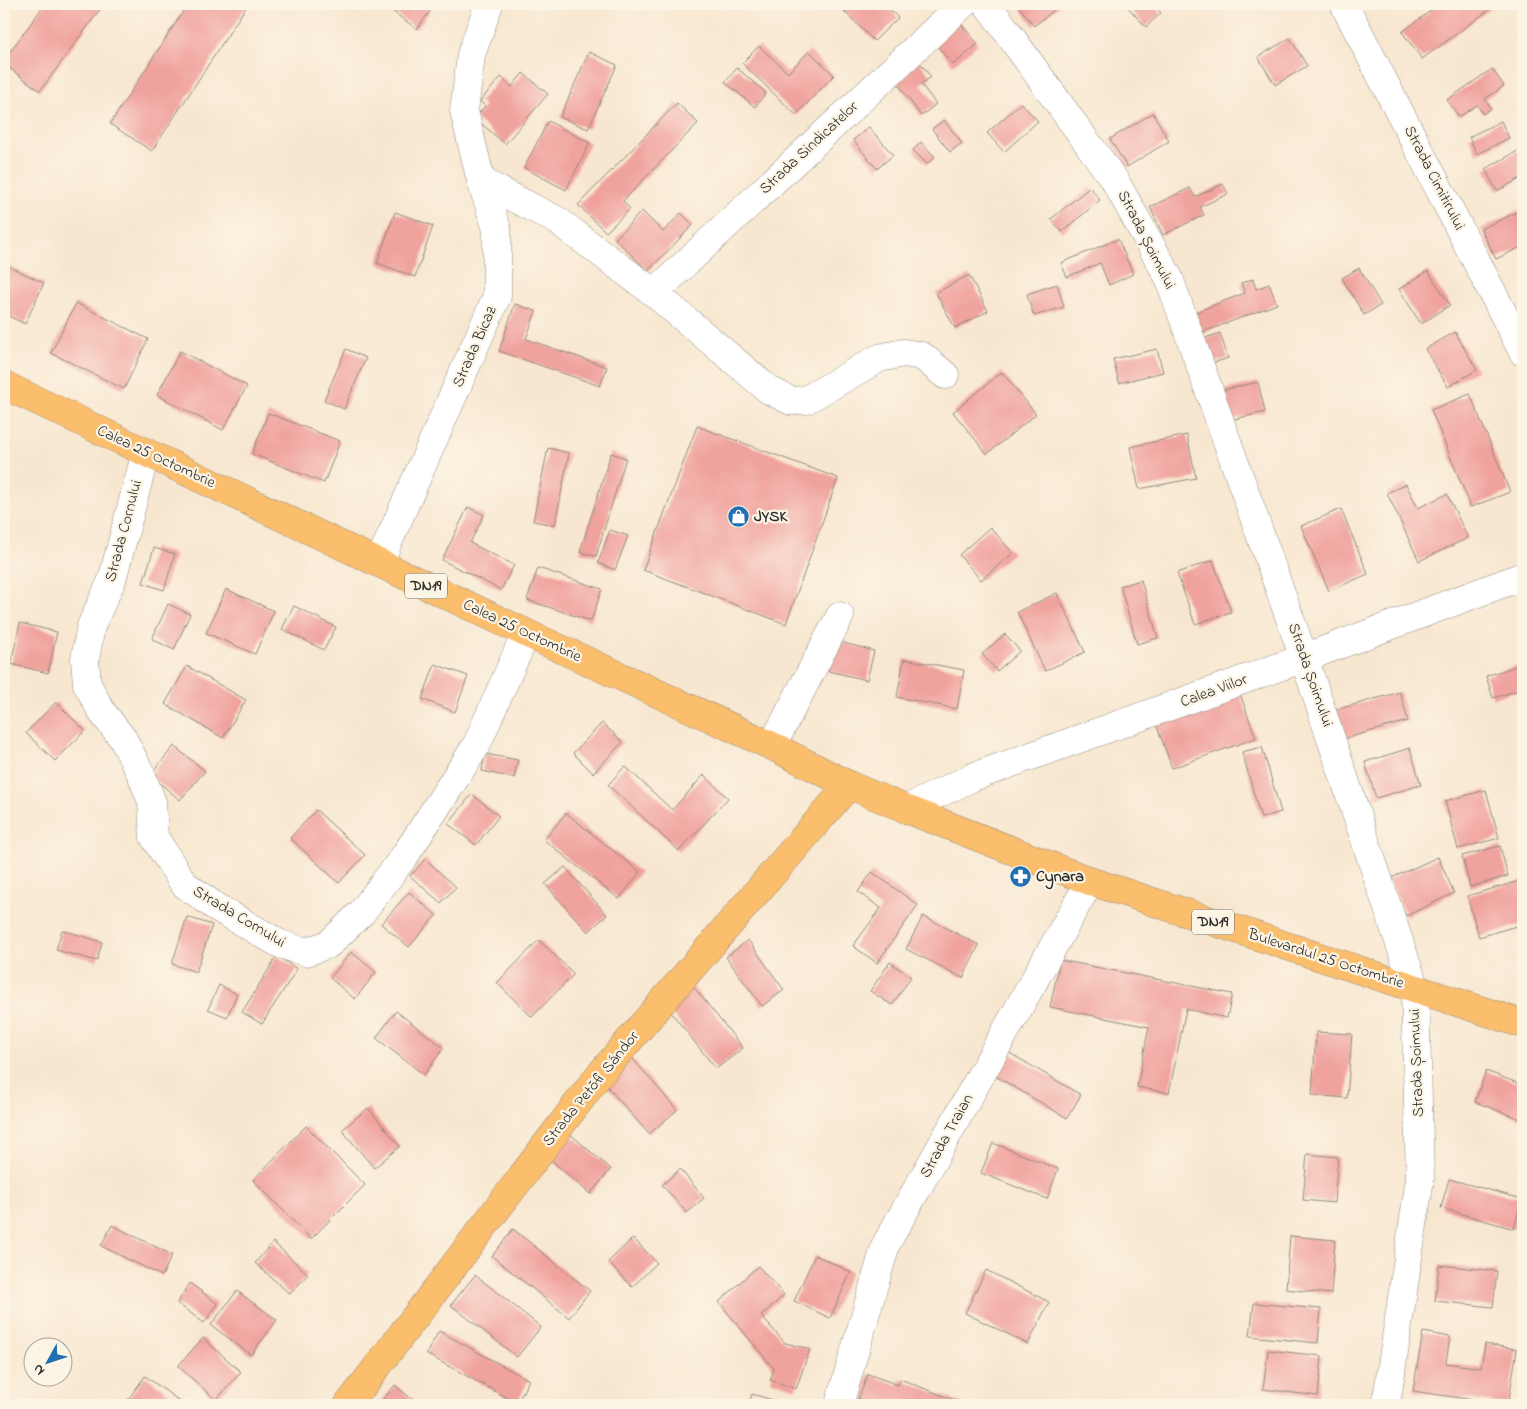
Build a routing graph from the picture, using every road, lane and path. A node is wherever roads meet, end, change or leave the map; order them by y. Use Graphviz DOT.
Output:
graph roads {
  1 [pos="489,4"];
  2 [pos="963,4"];
  3 [pos="987,4"];
  4 [pos="1344,4"];
  5 [pos="482,181"];
  6 [pos="654,293"];
  7 [pos="1523,352"];
  8 [pos="945,374"];
  9 [pos="4,384"];
  10 [pos="146,452"];
  11 [pos="380,563"];
  12 [pos="1523,576"];
  13 [pos="840,616"];
  14 [pos="526,633"];
  15 [pos="1304,658"];
  16 [pos="772,746"];
  17 [pos="849,785"];
  18 [pos="906,809"];
  19 [pos="1090,881"];
  20 [pos="1415,989"];
  21 [pos="1523,1024"];
  22 [pos="348,1405"];
  23 [pos="839,1405"];
  24 [pos="1386,1405"];
  1 -- 5 [label="street, Strada Bicaz"];
  2 -- 6 [label="street, Strada Sindicatelor"];
  3 -- 15 [label="street, Strada Șoimului"];
  4 -- 7 [label="street, Strada Cimitirului"];
  5 -- 6 [label="street"];
  5 -- 11 [label="street, Strada Bicaz"];
  6 -- 8 [label="street"];
  9 -- 10 [label="main road, Calea 25 Octombrie / DN19"];
  10 -- 11 [label="main road, Calea 25 Octombrie / DN19"];
  10 -- 14 [label="street, Strada Cornului"];
  11 -- 14 [label="main road, Calea 25 Octombrie / DN19"];
  12 -- 15 [label="street, Calea Viilor"];
  13 -- 16 [label="street"];
  14 -- 16 [label="main road, Calea 25 Octombrie / DN19"];
  15 -- 18 [label="street, Calea Viilor"];
  15 -- 20 [label="street, Strada Șoimului"];
  16 -- 17 [label="main road, Calea 25 Octombrie / DN19"];
  17 -- 18 [label="main road, Calea 25 Octombrie / DN19"];
  17 -- 22 [label="main road, Strada Petőfi Sándor"];
  18 -- 19 [label="main road, Bulevardul 25 Octombrie / DN19"];
  19 -- 20 [label="main road, Bulevardul 25 Octombrie / DN19"];
  19 -- 23 [label="street, Strada Traian"];
  20 -- 21 [label="main road, Bulevardul 25 Octombrie / DN19"];
  20 -- 24 [label="street, Strada Șoimului"];
}
